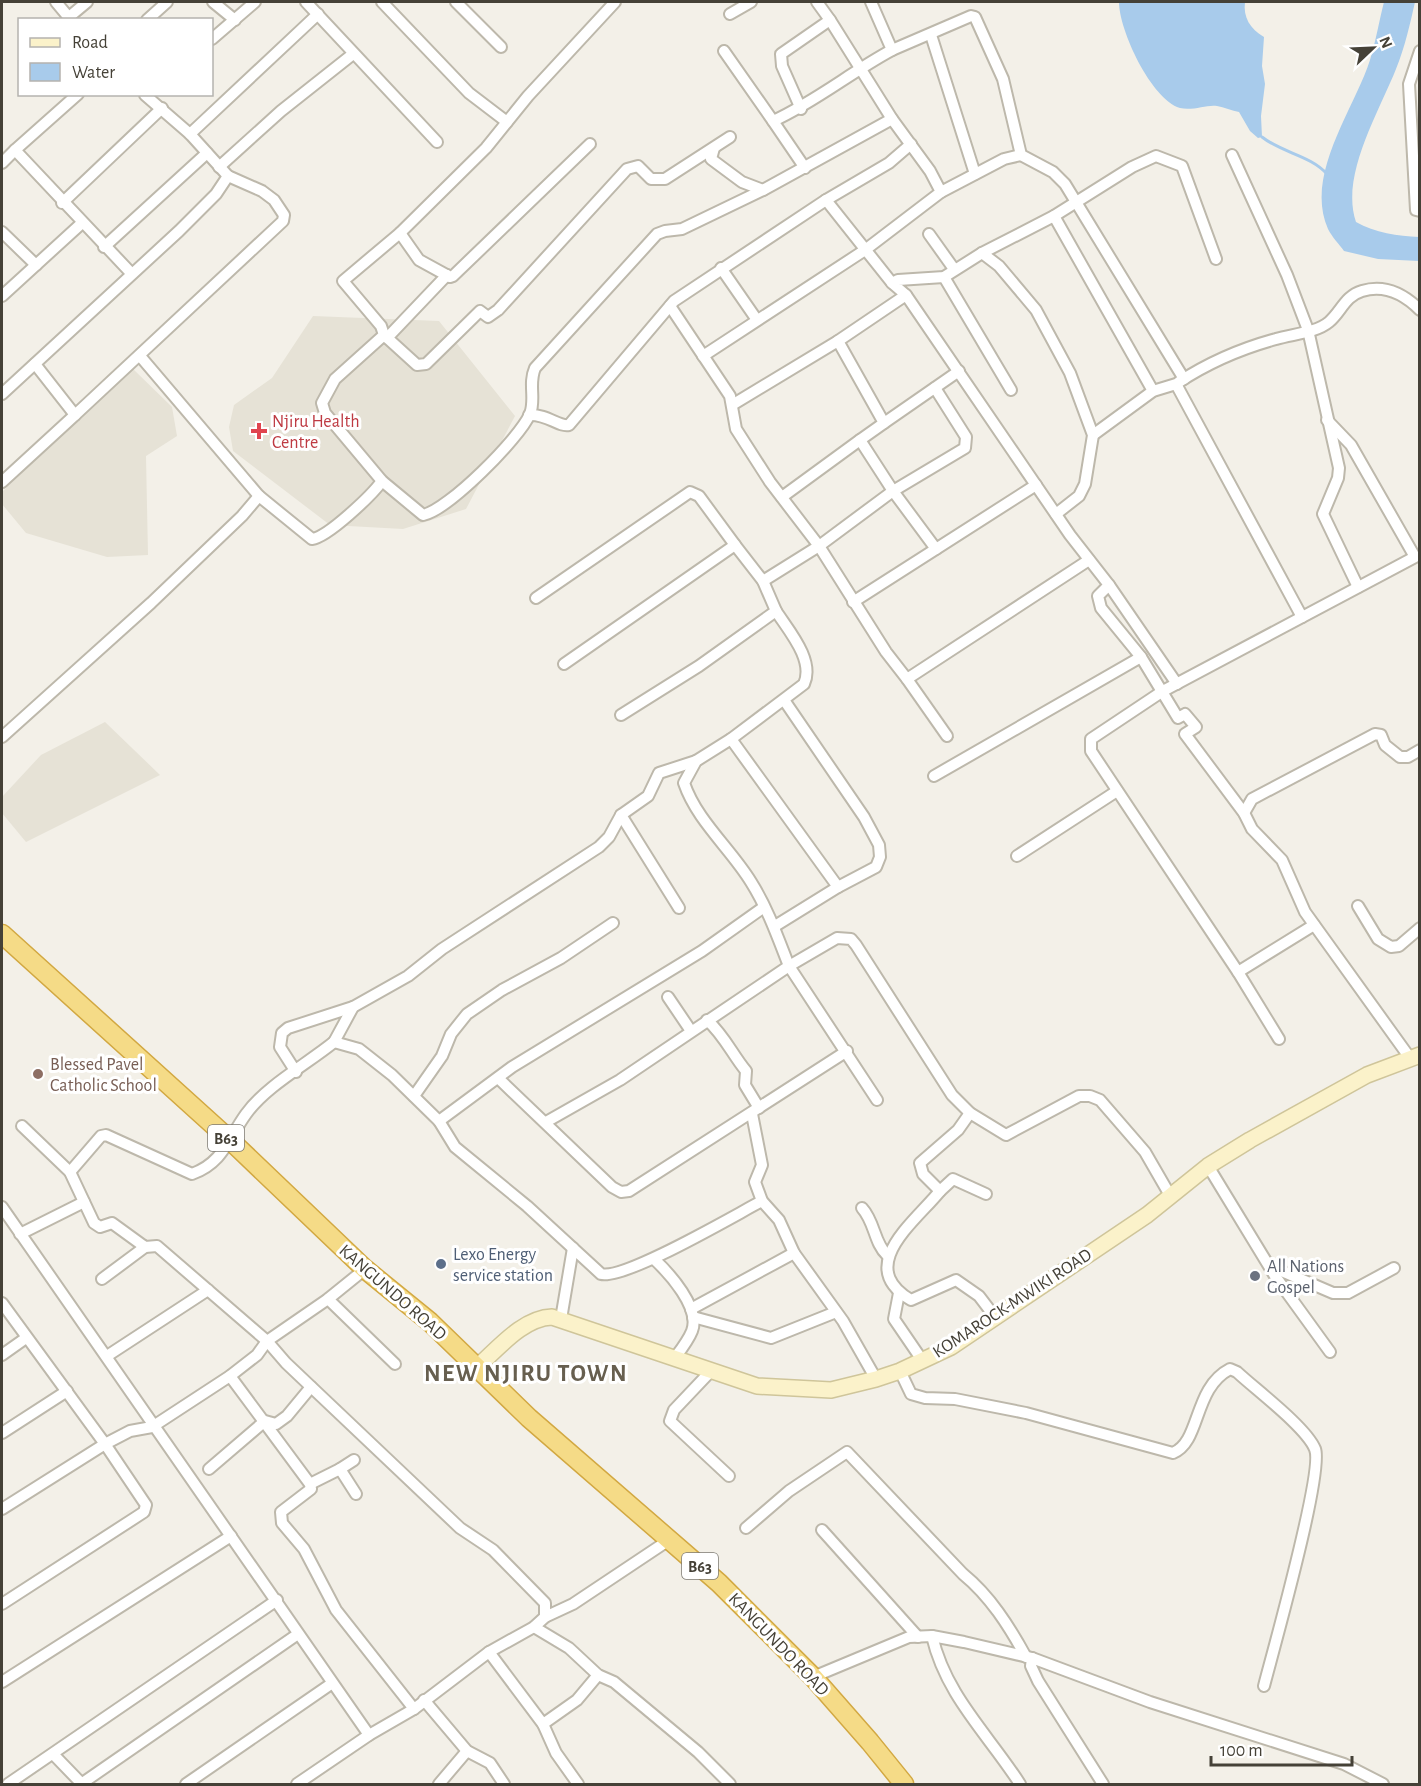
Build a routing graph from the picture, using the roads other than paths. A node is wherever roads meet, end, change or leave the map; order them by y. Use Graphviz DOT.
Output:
graph roads {
  1 [pos="56,2"];
  2 [pos="87,2"];
  3 [pos="167,2"];
  4 [pos="213,2"];
  5 [pos="255,2"];
  6 [pos="306,2"];
  7 [pos="382,2"];
  8 [pos="456,2"];
  9 [pos="615,2"];
  10 [pos="751,2"];
  11 [pos="817,2"];
  12 [pos="871,2"];
  13 [pos="318,14"];
  14 [pos="730,14"];
  15 [pos="70,18"];
  16 [pos="149,18"];
  17 [pos="235,20"];
  18 [pos="830,20"];
  19 [pos="932,35"];
  20 [pos="213,38"];
  21 [pos="501,47"];
  22 [pos="892,50"];
  23 [pos="724,51"];
  24 [pos="1419,51"];
  25 [pos="353,54"];
  26 [pos="860,67"];
  27 [pos="76,96"];
  28 [pos="146,96"];
  29 [pos="162,108"];
  30 [pos="801,109"];
  31 [pos="892,119"];
  32 [pos="507,122"];
  33 [pos="773,122"];
  34 [pos="190,134"];
  35 [pos="730,137"];
  36 [pos="437,142"];
  37 [pos="590,144"];
  38 [pos="910,144"];
  39 [pos="714,148"];
  40 [pos="15,150"];
  41 [pos="207,153"];
  42 [pos="1021,155"];
  43 [pos="1232,155"];
  44 [pos="2,163"];
  45 [pos="219,167"];
  46 [pos="805,168"];
  47 [pos="975,174"];
  48 [pos="228,176"];
  49 [pos="763,190"];
  50 [pos="941,192"];
  51 [pos="826,200"];
  52 [pos="1077,200"];
  53 [pos="62,202"];
  54 [pos="1419,211"];
  55 [pos="1053,216"];
  56 [pos="82,223"];
  57 [pos="2,232"];
  58 [pos="400,233"];
  59 [pos="929,234"];
  60 [pos="104,247"];
  61 [pos="865,250"];
  62 [pos="982,253"];
  63 [pos="1216,259"];
  64 [pos="36,265"];
  65 [pos="722,268"];
  66 [pos="954,269"];
  67 [pos="131,273"];
  68 [pos="447,275"];
  69 [pos="944,277"];
  70 [pos="892,283"];
  71 [pos="906,295"];
  72 [pos="2,296"];
  73 [pos="670,306"];
  74 [pos="1419,310"];
  75 [pos="757,320"];
  76 [pos="1308,330"];
  77 [pos="386,337"];
  78 [pos="838,341"];
  79 [pos="140,356"];
  80 [pos="703,356"];
  81 [pos="35,364"];
  82 [pos="958,371"];
  83 [pos="1180,382"];
  84 [pos="935,388"];
  85 [pos="1011,390"];
  86 [pos="1153,392"];
  87 [pos="2,394"];
  88 [pos="732,405"];
  89 [pos="75,415"];
  90 [pos="529,415"];
  91 [pos="1327,420"];
  92 [pos="884,423"];
  93 [pos="1093,435"];
  94 [pos="860,440"];
  95 [pos="382,481"];
  96 [pos="2,482"];
  97 [pos="1036,485"];
  98 [pos="893,491"];
  99 [pos="259,496"];
  100 [pos="782,497"];
  101 [pos="1056,514"];
  102 [pos="735,545"];
  103 [pos="819,546"];
  104 [pos="936,549"];
  105 [pos="1089,560"];
  106 [pos="763,580"];
  107 [pos="1109,585"];
  108 [pos="1358,587"];
  109 [pos="536,598"];
  110 [pos="853,602"];
  111 [pos="777,610"];
  112 [pos="1302,617"];
  113 [pos="1141,657"];
  114 [pos="564,664"];
  115 [pos="907,679"];
  116 [pos="1177,684"];
  117 [pos="1163,691"];
  118 [pos="784,700"];
  119 [pos="621,715"];
  120 [pos="947,736"];
  121 [pos="2,737"];
  122 [pos="731,738"];
  123 [pos="1419,750"];
  124 [pos="696,761"];
  125 [pos="934,776"];
  126 [pos="1117,791"];
  127 [pos="1244,813"];
  128 [pos="621,815"];
  129 [pos="1017,856"];
  130 [pos="838,887"];
  131 [pos="1358,906"];
  132 [pos="680,908"];
  133 [pos="764,908"];
  134 [pos="613,923"];
  135 [pos="1314,925"];
  136 [pos="775,926"];
  137 [pos="1419,928"];
  138 [pos="2,934"];
  139 [pos="789,966"];
  140 [pos="1238,972"];
  141 [pos="668,997"];
  142 [pos="353,1007"];
  143 [pos="707,1020"];
  144 [pos="691,1031"];
  145 [pos="1279,1040"];
  146 [pos="334,1042"];
  147 [pos="847,1051"];
  148 [pos="1415,1057"];
  149 [pos="296,1072"];
  150 [pos="498,1078"];
  151 [pos="414,1096"];
  152 [pos="877,1100"];
  153 [pos="755,1111"];
  154 [pos="970,1113"];
  155 [pos="439,1121"];
  156 [pos="546,1122"];
  157 [pos="22,1126"];
  158 [pos="231,1141"];
  159 [pos="1208,1166"];
  160 [pos="70,1173"];
  161 [pos="940,1191"];
  162 [pos="986,1194"];
  163 [pos="1171,1197"];
  164 [pos="762,1201"];
  165 [pos="84,1202"];
  166 [pos="2,1207"];
  167 [pos="862,1208"];
  168 [pos="20,1234"];
  169 [pos="145,1247"];
  170 [pos="573,1248"];
  171 [pos="794,1253"];
  172 [pos="887,1255"];
  173 [pos="654,1259"];
  174 [pos="1270,1266"];
  175 [pos="1394,1268"];
  176 [pos="364,1269"];
  177 [pos="102,1279"];
  178 [pos="208,1290"];
  179 [pos="899,1293"];
  180 [pos="328,1299"];
  181 [pos="2,1303"];
  182 [pos="836,1312"];
  183 [pos="692,1313"];
  184 [pos="995,1317"];
  185 [pos="561,1319"];
  186 [pos="26,1338"];
  187 [pos="267,1341"];
  188 [pos="1330,1352"];
  189 [pos="2,1355"];
  190 [pos="107,1356"];
  191 [pos="674,1359"];
  192 [pos="922,1360"];
  193 [pos="395,1364"];
  194 [pos="476,1368"];
  195 [pos="710,1371"];
  196 [pos="900,1371"];
  197 [pos="230,1376"];
  198 [pos="876,1379"];
  199 [pos="311,1387"];
  200 [pos="67,1391"];
  201 [pos="265,1420"];
  202 [pos="152,1427"];
  203 [pos="2,1433"];
  204 [pos="105,1444"];
  205 [pos="354,1460"];
  206 [pos="209,1469"];
  207 [pos="340,1469"];
  208 [pos="729,1476"];
  209 [pos="310,1484"];
  210 [pos="356,1494"];
  211 [pos="2,1509"];
  212 [pos="746,1528"];
  213 [pos="822,1530"];
  214 [pos="231,1536"];
  215 [pos="669,1540"];
  216 [pos="277,1600"];
  217 [pos="2,1604"];
  218 [pos="545,1617"];
  219 [pos="534,1627"];
  220 [pos="298,1634"];
  221 [pos="932,1636"];
  222 [pos="918,1637"];
  223 [pos="489,1652"];
  224 [pos="1029,1658"];
  225 [pos="598,1675"];
  226 [pos="813,1677"];
  227 [pos="2,1682"];
  228 [pos="331,1684"];
  229 [pos="1264,1686"];
  230 [pos="424,1701"];
  231 [pos="414,1709"];
  232 [pos="543,1724"];
  233 [pos="369,1735"];
  234 [pos="467,1750"];
  235 [pos="53,1754"];
  236 [pos="81,1784"];
  237 [pos="8,1785"];
  238 [pos="186,1785"];
  239 [pos="297,1785"];
  240 [pos="439,1785"];
  241 [pos="504,1785"];
  242 [pos="578,1785"];
  243 [pos="730,1785"];
  244 [pos="904,1785"];
  245 [pos="1020,1785"];
  246 [pos="1103,1785"];
  247 [pos="1383,1785"];
  1 -- 15 [label="street"];
  2 -- 15 [label="street"];
  3 -- 16 [label="street"];
  4 -- 17 [label="street"];
  5 -- 17 [label="street"];
  6 -- 13 [label="street"];
  7 -- 32 [label="street"];
  8 -- 21 [label="street"];
  9 -- 32 [label="street"];
  10 -- 14 [label="street"];
  11 -- 18 [label="street"];
  12 -- 22 [label="street"];
  13 -- 25 [label="street"];
  13 -- 34 [label="street"];
  17 -- 20 [label="street"];
  18 -- 26 [label="street"];
  18 -- 30 [label="street"];
  19 -- 22 [label="street"];
  19 -- 42 [label="street"];
  19 -- 47 [label="street"];
  22 -- 26 [label="street"];
  23 -- 33 [label="street"];
  24 -- 54 [label="street"];
  25 -- 36 [label="street"];
  25 -- 45 [label="street"];
  26 -- 30 [label="street"];
  26 -- 31 [label="street"];
  27 -- 40 [label="street"];
  28 -- 29 [label="street"];
  29 -- 34 [label="street"];
  29 -- 53 [label="street"];
  30 -- 33 [label="street"];
  31 -- 38 [label="street"];
  31 -- 46 [label="street"];
  32 -- 58 [label="street"];
  33 -- 46 [label="street"];
  34 -- 41 [label="street"];
  35 -- 39 [label="street"];
  37 -- 68 [label="street"];
  38 -- 50 [label="street"];
  38 -- 51 [label="street"];
  39 -- 49 [label="street"];
  39 -- 77 [label="street"];
  40 -- 44 [label="street"];
  40 -- 53 [label="street"];
  41 -- 45 [label="street"];
  41 -- 60 [label="street"];
  42 -- 47 [label="street"];
  42 -- 52 [label="street"];
  43 -- 76 [label="street"];
  45 -- 48 [label="street"];
  46 -- 49 [label="street"];
  47 -- 50 [label="street"];
  48 -- 67 [label="street"];
  48 -- 79 [label="street"];
  49 -- 90 [label="street"];
  50 -- 61 [label="street"];
  51 -- 61 [label="street"];
  51 -- 65 [label="street"];
  52 -- 55 [label="street"];
  52 -- 63 [label="street"];
  52 -- 83 [label="street"];
  53 -- 56 [label="street"];
  55 -- 62 [label="street"];
  55 -- 86 [label="street"];
  56 -- 60 [label="street"];
  56 -- 64 [label="street"];
  57 -- 64 [label="street"];
  58 -- 68 [label="street"];
  58 -- 77 [label="street"];
  59 -- 66 [label="street"];
  60 -- 67 [label="street"];
  61 -- 70 [label="street"];
  61 -- 75 [label="street"];
  62 -- 66 [label="street"];
  62 -- 93 [label="street"];
  64 -- 72 [label="street"];
  65 -- 73 [label="street"];
  65 -- 75 [label="street"];
  66 -- 69 [label="street"];
  67 -- 81 [label="street"];
  68 -- 77 [label="street"];
  69 -- 70 [label="street"];
  69 -- 85 [label="street"];
  70 -- 71 [label="street"];
  71 -- 78 [label="street"];
  71 -- 82 [label="street"];
  73 -- 80 [label="street"];
  73 -- 90 [label="street"];
  74 -- 76 [label="street"];
  75 -- 80 [label="street"];
  76 -- 83 [label="street"];
  76 -- 91 [label="street"];
  77 -- 95 [label="street"];
  78 -- 88 [label="street"];
  78 -- 92 [label="street"];
  79 -- 89 [label="street"];
  79 -- 99 [label="street"];
  80 -- 88 [label="street"];
  81 -- 87 [label="street"];
  81 -- 89 [label="street"];
  82 -- 84 [label="street"];
  82 -- 97 [label="street"];
  83 -- 86 [label="street"];
  83 -- 112 [label="street"];
  84 -- 92 [label="street"];
  84 -- 98 [label="street"];
  86 -- 93 [label="street"];
  88 -- 100 [label="street"];
  89 -- 96 [label="street"];
  90 -- 95 [label="street"];
  91 -- 108 [label="street"];
  91 -- 108 [label="street"];
  92 -- 94 [label="street"];
  93 -- 101 [label="street"];
  94 -- 98 [label="street"];
  94 -- 100 [label="street"];
  95 -- 99 [label="street"];
  97 -- 101 [label="street"];
  97 -- 104 [label="street"];
  98 -- 103 [label="street"];
  98 -- 104 [label="street"];
  99 -- 121 [label="street"];
  100 -- 103 [label="street"];
  101 -- 105 [label="street"];
  102 -- 106 [label="street"];
  102 -- 109 [label="street"];
  102 -- 114 [label="street"];
  103 -- 106 [label="street"];
  103 -- 110 [label="street"];
  104 -- 110 [label="street"];
  105 -- 107 [label="street"];
  105 -- 115 [label="street"];
  106 -- 111 [label="street"];
  107 -- 113 [label="street"];
  107 -- 116 [label="street"];
  108 -- 112 [label="street"];
  110 -- 115 [label="street"];
  111 -- 118 [label="street"];
  111 -- 119 [label="street"];
  112 -- 116 [label="street"];
  113 -- 117 [label="street"];
  113 -- 125 [label="street"];
  115 -- 120 [label="street"];
  116 -- 117 [label="street"];
  117 -- 126 [label="street"];
  117 -- 127 [label="street"];
  118 -- 122 [label="street"];
  118 -- 130 [label="street"];
  122 -- 124 [label="street"];
  122 -- 130 [label="street"];
  123 -- 127 [label="street"];
  124 -- 128 [label="street"];
  124 -- 133 [label="street"];
  126 -- 129 [label="street"];
  126 -- 140 [label="street"];
  127 -- 135 [label="street"];
  128 -- 132 [label="street"];
  128 -- 142 [label="street"];
  130 -- 136 [label="street"];
  131 -- 137 [label="street"];
  133 -- 136 [label="street"];
  133 -- 150 [label="street"];
  134 -- 151 [label="street"];
  135 -- 140 [label="street"];
  135 -- 148 [label="street"];
  136 -- 139 [label="street"];
  138 -- 158 [label="highway, KANGUNDO ROAD / B63"];
  139 -- 143 [label="street"];
  139 -- 147 [label="street"];
  139 -- 154 [label="street"];
  140 -- 145 [label="street"];
  141 -- 144 [label="street"];
  142 -- 146 [label="street"];
  142 -- 149 [label="street"];
  143 -- 144 [label="street"];
  143 -- 153 [label="street"];
  144 -- 156 [label="street"];
  146 -- 149 [label="street"];
  146 -- 151 [label="street"];
  147 -- 152 [label="street"];
  147 -- 153 [label="street"];
  148 -- 159 [label="main road, KOMAROCK-MWIKI ROAD"];
  149 -- 158 [label="street"];
  150 -- 155 [label="street"];
  150 -- 156 [label="street"];
  151 -- 155 [label="street"];
  153 -- 156 [label="street"];
  153 -- 164 [label="street"];
  154 -- 161 [label="street"];
  154 -- 163 [label="street"];
  155 -- 170 [label="street"];
  157 -- 160 [label="street"];
  158 -- 160 [label="street"];
  158 -- 176 [label="highway, KANGUNDO ROAD / B63"];
  159 -- 163 [label="main road, KOMAROCK-MWIKI ROAD"];
  159 -- 174 [label="street"];
  160 -- 165 [label="street"];
  161 -- 162 [label="street"];
  161 -- 172 [label="street"];
  163 -- 184 [label="main road, KOMAROCK-MWIKI ROAD"];
  164 -- 171 [label="street"];
  164 -- 173 [label="street"];
  165 -- 168 [label="street"];
  165 -- 169 [label="street"];
  166 -- 168 [label="street"];
  167 -- 172 [label="street"];
  168 -- 190 [label="street"];
  169 -- 177 [label="street"];
  169 -- 178 [label="street"];
  170 -- 173 [label="street"];
  170 -- 185 [label="street"];
  171 -- 182 [label="street"];
  171 -- 183 [label="street"];
  172 -- 179 [label="street"];
  173 -- 183 [label="street"];
  174 -- 175 [label="street"];
  174 -- 188 [label="street"];
  176 -- 180 [label="street"];
  176 -- 194 [label="highway, KANGUNDO ROAD / B63"];
  178 -- 187 [label="street"];
  178 -- 190 [label="street"];
  179 -- 184 [label="street"];
  179 -- 192 [label="street"];
  180 -- 187 [label="street"];
  180 -- 193 [label="street"];
  181 -- 186 [label="street"];
  182 -- 183 [label="street"];
  182 -- 198 [label="street"];
  183 -- 191 [label="street"];
  184 -- 192 [label="main road, KOMAROCK-MWIKI ROAD"];
  185 -- 191 [label="main road, KOMAROCK-MWIKI ROAD"];
  185 -- 194 [label="main road, KOMAROCK-MWIKI ROAD"];
  186 -- 189 [label="street"];
  186 -- 200 [label="street"];
  187 -- 197 [label="street"];
  187 -- 199 [label="street"];
  190 -- 202 [label="street"];
  191 -- 195 [label="main road, KOMAROCK-MWIKI ROAD"];
  192 -- 196 [label="main road, KOMAROCK-MWIKI ROAD"];
  194 -- 215 [label="highway, KANGUNDO ROAD / B63"];
  195 -- 198 [label="main road, KOMAROCK-MWIKI ROAD"];
  195 -- 208 [label="street"];
  196 -- 198 [label="main road, KOMAROCK-MWIKI ROAD"];
  196 -- 229 [label="street"];
  197 -- 201 [label="street"];
  197 -- 202 [label="street"];
  199 -- 201 [label="street"];
  199 -- 218 [label="street"];
  200 -- 203 [label="street"];
  200 -- 204 [label="street"];
  201 -- 206 [label="street"];
  201 -- 209 [label="street"];
  202 -- 204 [label="street"];
  202 -- 214 [label="street"];
  204 -- 211 [label="street"];
  204 -- 217 [label="street"];
  205 -- 207 [label="street"];
  207 -- 209 [label="street"];
  207 -- 210 [label="street"];
  209 -- 231 [label="street"];
  212 -- 224 [label="street"];
  213 -- 222 [label="street"];
  214 -- 216 [label="street"];
  214 -- 227 [label="street"];
  215 -- 218 [label="street"];
  215 -- 226 [label="highway, KANGUNDO ROAD / B63"];
  216 -- 220 [label="street"];
  216 -- 235 [label="street"];
  218 -- 219 [label="street"];
  219 -- 223 [label="street"];
  219 -- 225 [label="street"];
  220 -- 228 [label="street"];
  220 -- 236 [label="street"];
  221 -- 222 [label="street"];
  221 -- 224 [label="street"];
  221 -- 245 [label="street"];
  222 -- 226 [label="street"];
  223 -- 230 [label="street"];
  223 -- 232 [label="street"];
  224 -- 246 [label="street"];
  224 -- 247 [label="street"];
  225 -- 232 [label="street"];
  225 -- 243 [label="street"];
  226 -- 244 [label="highway, KANGUNDO ROAD / B63"];
  228 -- 233 [label="street"];
  228 -- 238 [label="street"];
  230 -- 231 [label="street"];
  230 -- 234 [label="street"];
  231 -- 233 [label="street"];
  232 -- 242 [label="street"];
  233 -- 239 [label="street"];
  234 -- 240 [label="street"];
  234 -- 241 [label="street"];
  235 -- 236 [label="street"];
  235 -- 237 [label="street"];
}
